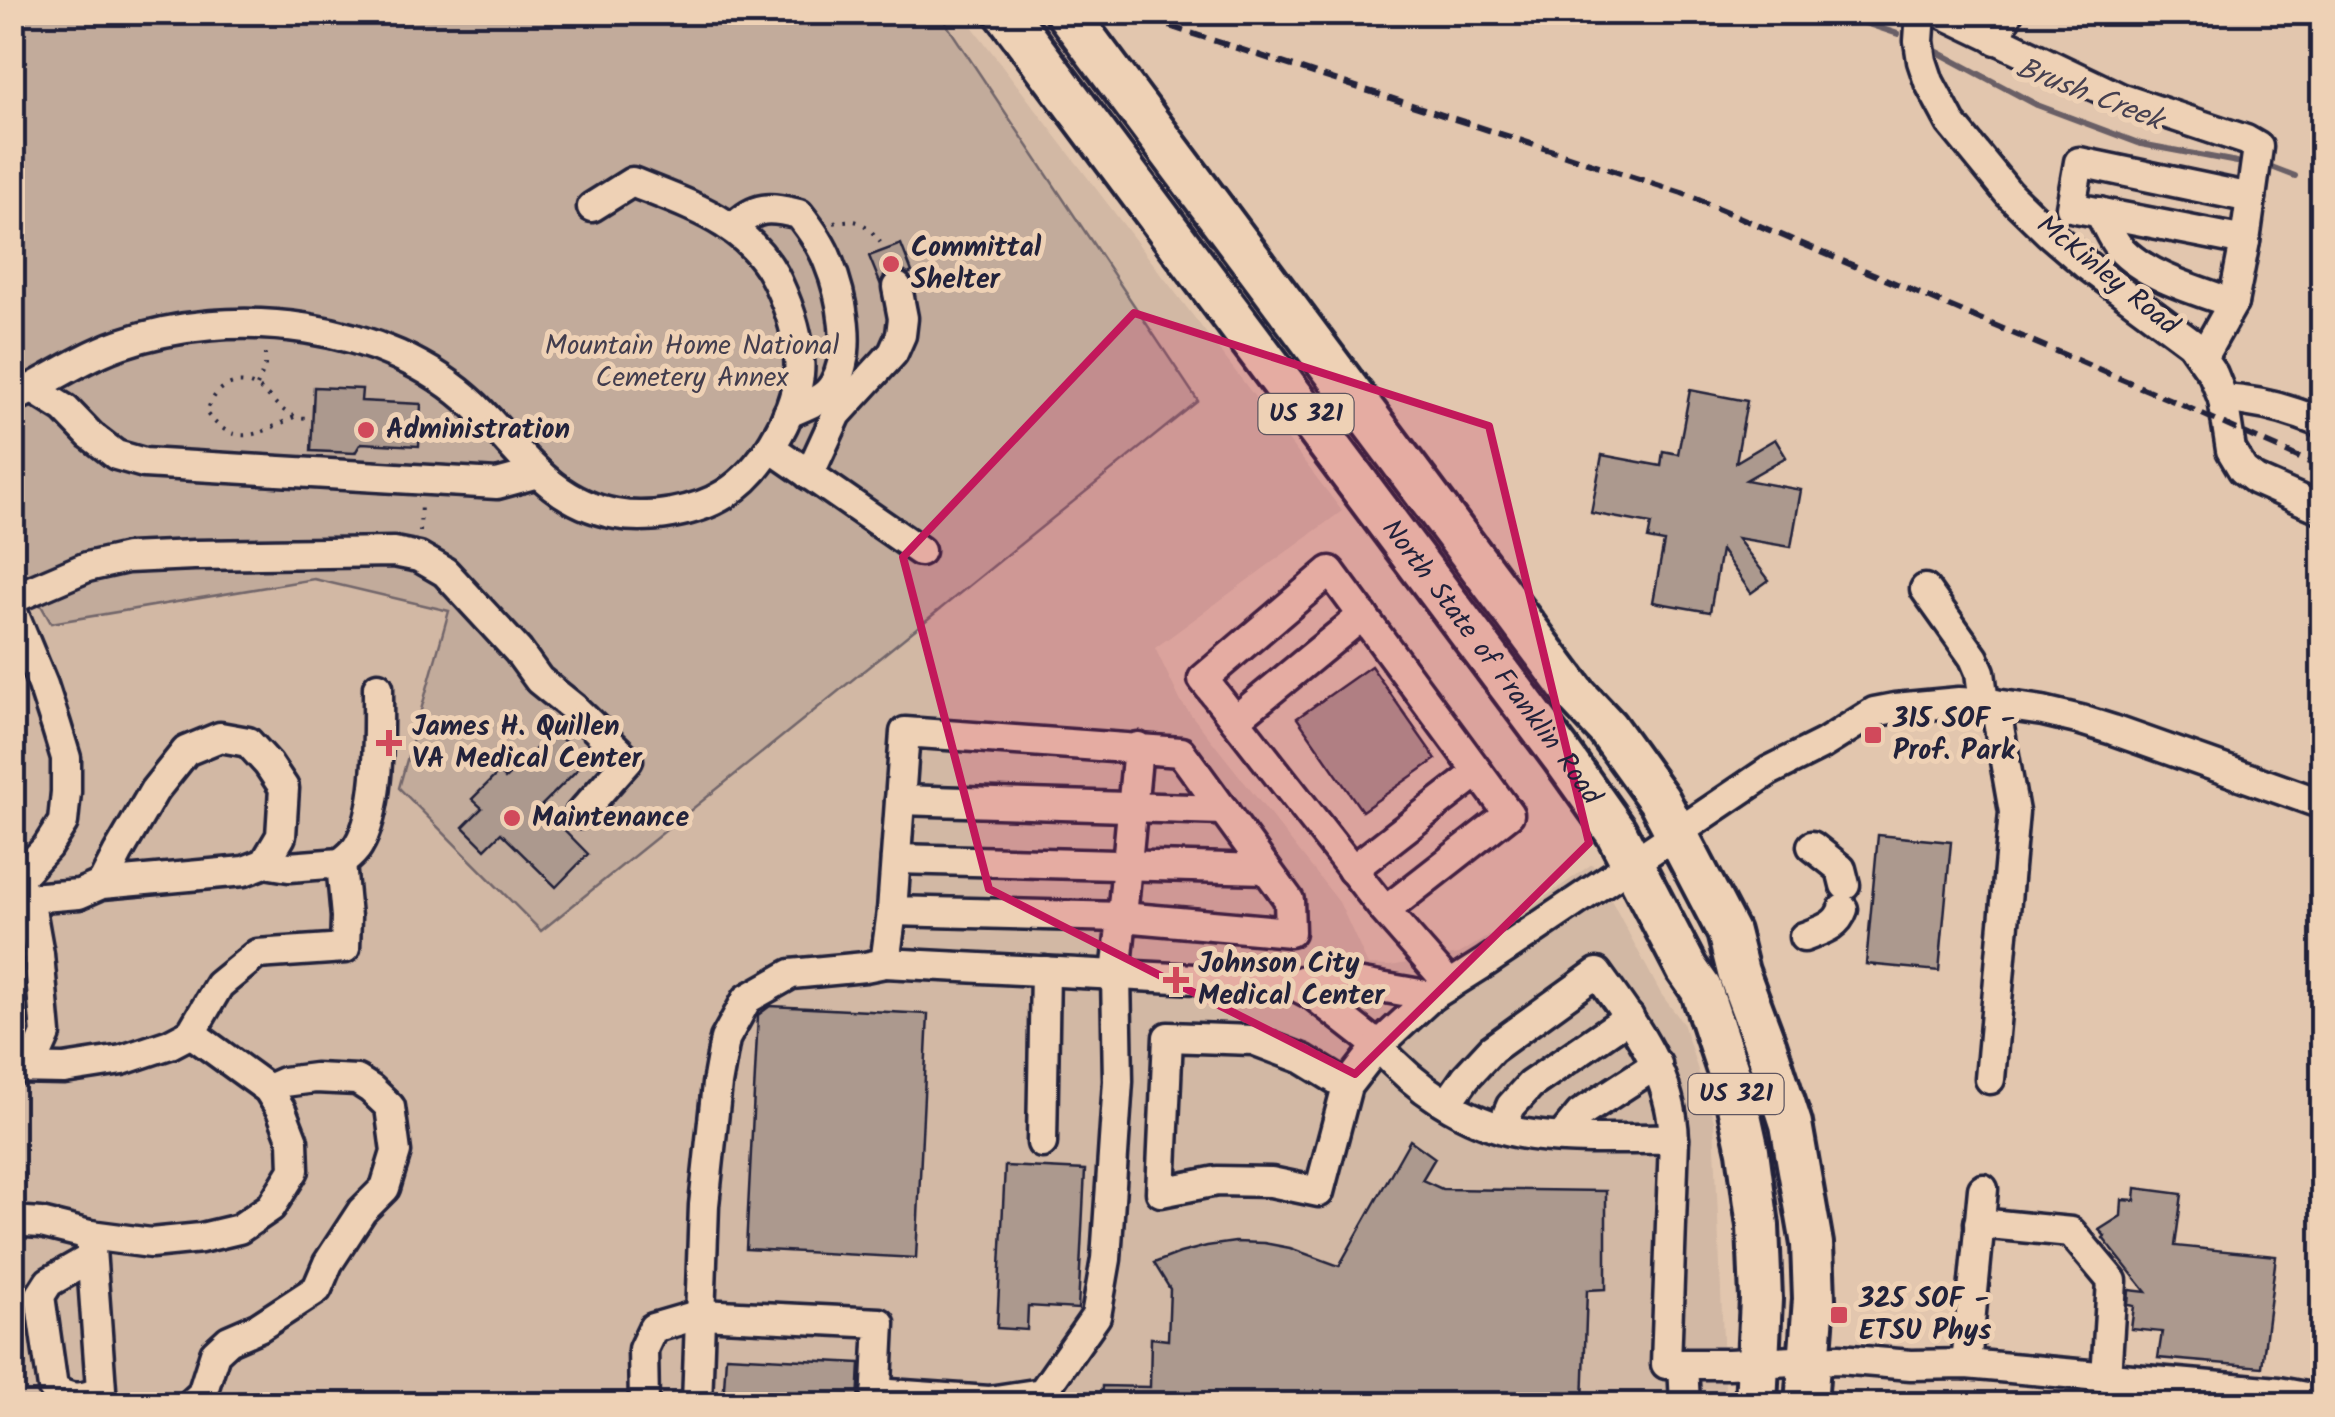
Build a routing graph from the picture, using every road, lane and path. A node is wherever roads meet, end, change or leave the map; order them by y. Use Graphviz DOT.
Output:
graph roads {
  1 [pos="1004,12"];
  2 [pos="1066,12"];
  3 [pos="1921,12"];
  4 [pos="2008,12"];
  5 [pos="1953,15"];
  6 [pos="1996,40"];
  7 [pos="2251,198"];
  8 [pos="592,207"];
  9 [pos="2100,212"];
  10 [pos="734,228"];
  11 [pos="813,233"];
  12 [pos="2245,242"];
  13 [pos="882,246"];
  14 [pos="898,288"];
  15 [pos="2233,303"];
  16 [pos="266,324"];
  17 [pos="2202,358"];
  18 [pos="256,386"];
  19 [pos="22,394"];
  20 [pos="2223,399"];
  21 [pos="788,413"];
  22 [pos="294,416"];
  23 [pos="313,418"];
  24 [pos="2322,423"];
  25 [pos="1376,426"];
  26 [pos="770,448"];
  27 [pos="1336,454"];
  28 [pos="538,472"];
  29 [pos="809,474"];
  30 [pos="422,480"];
  31 [pos="2322,510"];
  32 [pos="920,552"];
  33 [pos="419,557"];
  34 [pos="1925,589"];
  35 [pos="12,599"];
  36 [pos="12,610"];
  37 [pos="1363,615"];
  38 [pos="378,687"];
  39 [pos="1989,704"];
  40 [pos="1235,720"];
  41 [pos="1138,747"];
  42 [pos="1478,772"];
  43 [pos="900,800"];
  44 [pos="2322,804"];
  45 [pos="1132,806"];
  46 [pos="1224,810"];
  47 [pos="580,814"];
  48 [pos="1677,833"];
  49 [pos="1812,846"];
  50 [pos="896,859"];
  51 [pos="1633,862"];
  52 [pos="265,863"];
  53 [pos="332,864"];
  54 [pos="1127,864"];
  55 [pos="1266,869"];
  56 [pos="1352,870"];
  57 [pos="102,884"];
  58 [pos="19,888"];
  59 [pos="892,911"];
  60 [pos="1385,912"];
  61 [pos="1122,917"];
  62 [pos="1804,937"];
  63 [pos="885,963"];
  64 [pos="1045,972"];
  65 [pos="1116,976"];
  66 [pos="1292,984"];
  67 [pos="1441,991"];
  68 [pos="1629,1017"];
  69 [pos="192,1032"];
  70 [pos="1378,1046"];
  71 [pos="1657,1064"];
  72 [pos="17,1068"];
  73 [pos="1990,1080"];
  74 [pos="1347,1086"];
  75 [pos="268,1089"];
  76 [pos="1447,1104"];
  77 [pos="1502,1128"];
  78 [pos="1562,1136"];
  79 [pos="1674,1139"];
  80 [pos="1042,1144"];
  81 [pos="1983,1189"];
  82 [pos="12,1221"];
  83 [pos="1980,1223"];
  84 [pos="701,1314"];
  85 [pos="1809,1360"];
  86 [pos="1759,1363"];
  87 [pos="1675,1364"];
  88 [pos="1966,1364"];
  89 [pos="2106,1377"];
  90 [pos="876,1399"];
  91 [pos="2322,1400"];
  92 [pos="192,1404"];
  93 [pos="644,1404"];
  94 [pos="697,1404"];
  95 [pos="1686,1404"];
  96 [pos="1756,1404"];
  97 [pos="1806,1404"];
  1 -- 27 [label="highway, North State of Franklin Road / US 321"];
  2 -- 25 [label="highway, North State of Franklin Road / US 321"];
  3 -- 17 [label="street, McKinley Road"];
  4 -- 6 [label="street"];
  5 -- 6 [label="street"];
  6 -- 7 [label="street"];
  7 -- 9 [label="street"];
  7 -- 12 [label="street"];
  8 -- 10 [label="street"];
  9 -- 12 [label="street"];
  9 -- 15 [label="street"];
  10 -- 11 [label="street"];
  10 -- 21 [label="street"];
  11 -- 13 [label="path"];
  11 -- 21 [label="street"];
  12 -- 15 [label="street"];
  14 -- 29 [label="street"];
  15 -- 17 [label="street"];
  16 -- 18 [label="path"];
  16 -- 19 [label="street"];
  16 -- 28 [label="street"];
  17 -- 20 [label="street, McKinley Road"];
  18 -- 22 [label="path"];
  18 -- 22 [label="path"];
  19 -- 30 [label="street"];
  20 -- 24 [label="street"];
  20 -- 31 [label="street, McKinley Road"];
  21 -- 26 [label="street"];
  22 -- 23 [label="path"];
  25 -- 27 [label="street"];
  25 -- 48 [label="highway, North State of Franklin Road / US 321"];
  26 -- 28 [label="street"];
  26 -- 29 [label="street"];
  27 -- 51 [label="highway, North State of Franklin Road / US 321"];
  28 -- 30 [label="street"];
  29 -- 32 [label="street"];
  30 -- 33 [label="path"];
  33 -- 35 [label="street"];
  33 -- 47 [label="street"];
  34 -- 39 [label="street"];
  36 -- 58 [label="street"];
  37 -- 40 [label="street"];
  37 -- 40 [label="street"];
  37 -- 42 [label="street"];
  38 -- 53 [label="street"];
  39 -- 44 [label="street"];
  39 -- 48 [label="street"];
  39 -- 73 [label="street"];
  40 -- 56 [label="street"];
  41 -- 43 [label="street"];
  41 -- 45 [label="street"];
  41 -- 46 [label="street"];
  42 -- 56 [label="street"];
  42 -- 60 [label="street"];
  43 -- 45 [label="street"];
  43 -- 50 [label="street"];
  45 -- 46 [label="street"];
  45 -- 54 [label="street"];
  46 -- 55 [label="street"];
  48 -- 51 [label="street"];
  48 -- 85 [label="highway, North State of Franklin Road / US 321"];
  49 -- 62 [label="street"];
  50 -- 54 [label="street"];
  50 -- 59 [label="street"];
  51 -- 67 [label="street"];
  51 -- 86 [label="highway, North State of Franklin Road / US 321"];
  52 -- 53 [label="street"];
  52 -- 57 [label="street"];
  52 -- 57 [label="street"];
  53 -- 69 [label="street"];
  54 -- 55 [label="street"];
  54 -- 61 [label="street"];
  55 -- 61 [label="street"];
  56 -- 60 [label="street"];
  57 -- 58 [label="street"];
  58 -- 72 [label="street"];
  59 -- 61 [label="street"];
  59 -- 63 [label="street"];
  60 -- 67 [label="street"];
  61 -- 65 [label="street"];
  63 -- 64 [label="street"];
  63 -- 84 [label="street"];
  64 -- 65 [label="street"];
  64 -- 80 [label="street"];
  65 -- 66 [label="street"];
  65 -- 90 [label="street"];
  66 -- 67 [label="street"];
  66 -- 70 [label="street"];
  67 -- 70 [label="street"];
  68 -- 71 [label="street"];
  68 -- 76 [label="street"];
  68 -- 77 [label="street"];
  69 -- 72 [label="street"];
  69 -- 75 [label="street"];
  70 -- 74 [label="street"];
  70 -- 76 [label="street"];
  71 -- 78 [label="street"];
  71 -- 79 [label="street"];
  74 -- 74 [label="street"];
  75 -- 82 [label="street"];
  75 -- 92 [label="street"];
  76 -- 77 [label="street"];
  77 -- 78 [label="street"];
  78 -- 79 [label="street"];
  79 -- 87 [label="street"];
  81 -- 83 [label="street"];
  83 -- 88 [label="street"];
  83 -- 89 [label="street"];
  84 -- 90 [label="street"];
  84 -- 93 [label="street"];
  84 -- 94 [label="street"];
  85 -- 86 [label="street"];
  85 -- 88 [label="street"];
  85 -- 97 [label="highway, North State of Franklin Road / US 321"];
  86 -- 87 [label="street"];
  86 -- 96 [label="highway, North State of Franklin Road / US 321"];
  87 -- 95 [label="street"];
  88 -- 89 [label="street"];
  89 -- 91 [label="street"];
}
